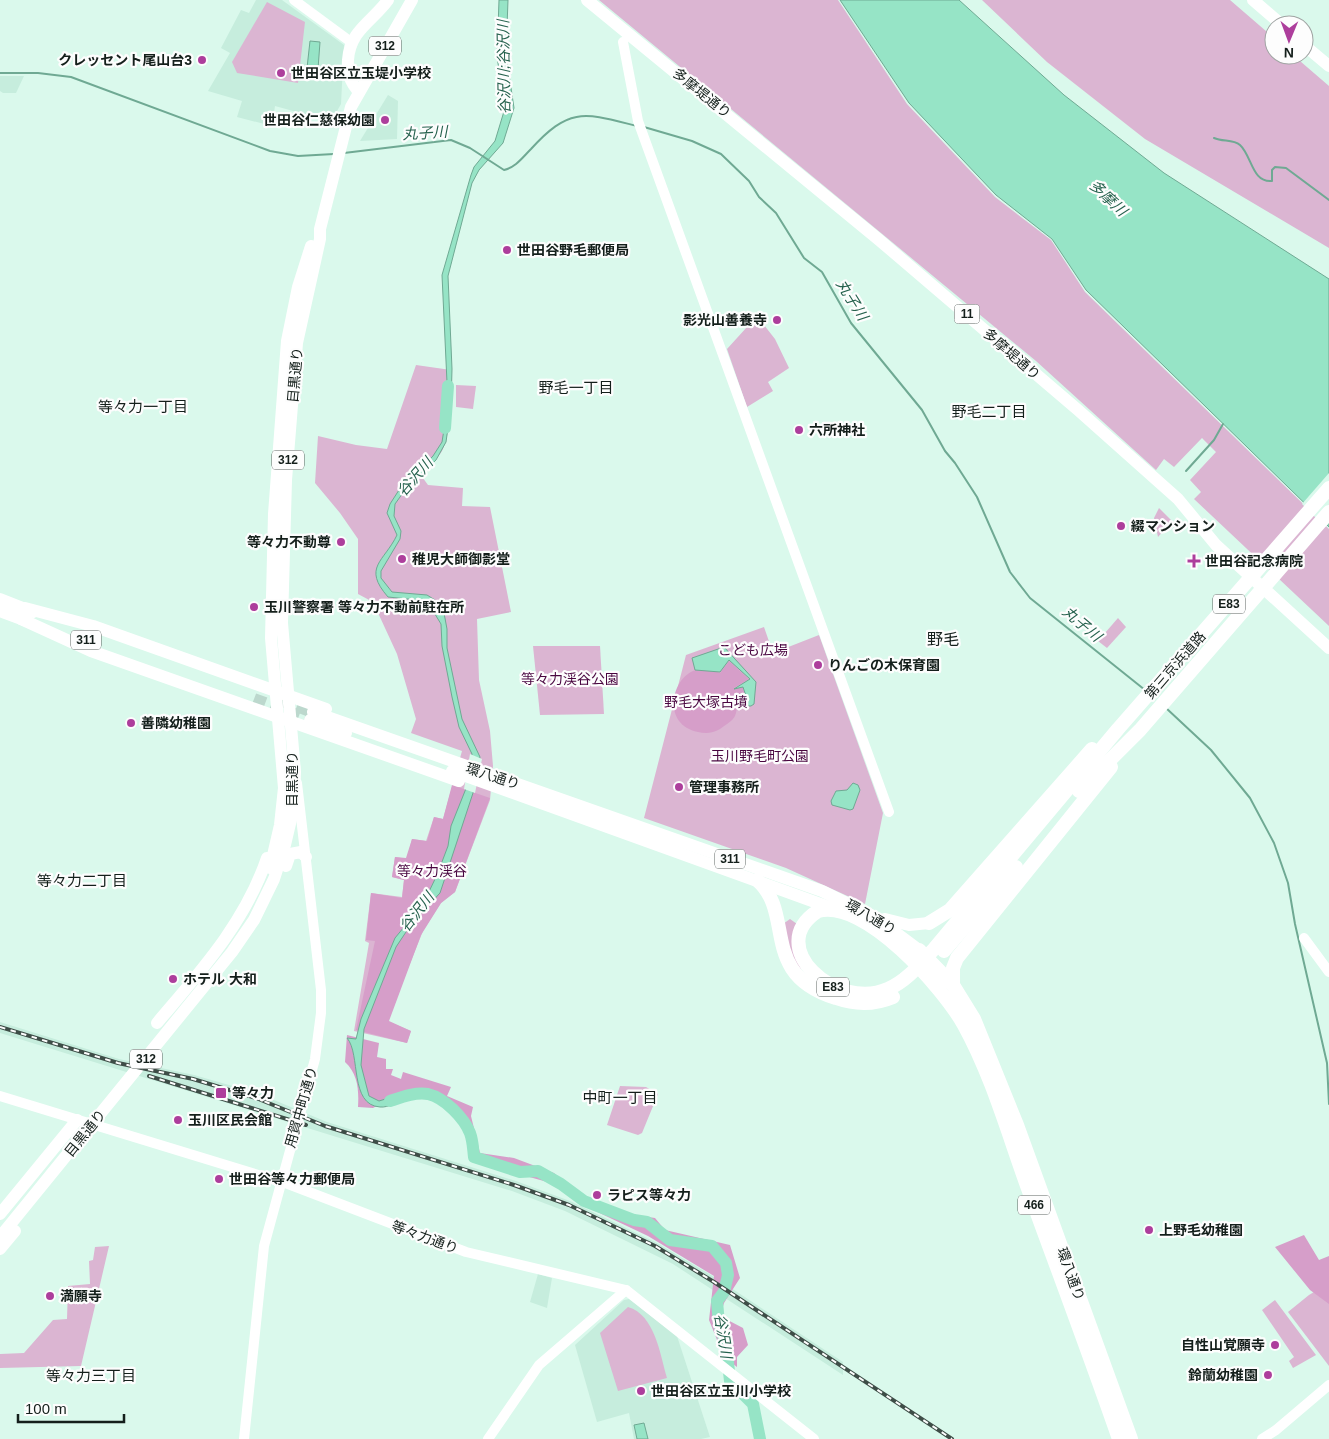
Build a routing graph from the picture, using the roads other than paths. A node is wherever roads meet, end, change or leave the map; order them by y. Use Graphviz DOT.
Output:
graph roads {
  1 [pos="294,0"];
  2 [pos="388,0"];
  3 [pos="412,0"];
  4 [pos="587,0"];
  5 [pos="1253,0"];
  6 [pos="1270,15"];
  7 [pos="351,42"];
  8 [pos="624,42"];
  9 [pos="1314,53"];
  10 [pos="1329,66"];
  11 [pos="359,92"];
  12 [pos="1329,488"];
  13 [pos="1329,512"];
  14 [pos="0,600"];
  15 [pos="0,612"];
  16 [pos="23,614"];
  17 [pos="1329,648"];
  18 [pos="281,693"];
  19 [pos="255,696"];
  20 [pos="284,718"];
  21 [pos="314,721"];
  22 [pos="1123,724"];
  23 [pos="1127,744"];
  24 [pos="292,748"];
  25 [pos="425,757"];
  26 [pos="295,772"];
  27 [pos="496,782"];
  28 [pos="889,812"];
  29 [pos="283,857"];
  30 [pos="306,857"];
  31 [pos="757,880"];
  32 [pos="261,901"];
  33 [pos="840,911"];
  34 [pos="875,917"];
  35 [pos="929,923"];
  36 [pos="1304,938"];
  37 [pos="915,954"];
  38 [pos="1329,972"];
  39 [pos="935,974"];
  40 [pos="953,985"];
  41 [pos="157,1022"];
  42 [pos="180,1026"];
  43 [pos="0,1096"];
  44 [pos="77,1120"];
  45 [pos="101,1127"];
  46 [pos="280,1182"];
  47 [pos="19,1209"];
  48 [pos="0,1214"];
  49 [pos="0,1226"];
  50 [pos="0,1237"];
  51 [pos="0,1249"];
  52 [pos="626,1290"];
  53 [pos="1329,1385"];
  54 [pos="244,1439"];
  55 [pos="488,1439"];
  56 [pos="814,1439"];
  57 [pos="1118,1439"];
  58 [pos="1131,1439"];
  59 [pos="1262,1439"];
  1 -- 7 [label="street"];
  2 -- 7 [label="main road, 312"];
  3 -- 11 [label="main road, 目黒通り / 312"];
  4 -- 17 [label="main road, 多摩堤通り / 11"];
  5 -- 6 [label="main road"];
  7 -- 11 [label="main road, 312"];
  8 -- 28 [label="street"];
  9 -- 10 [label="main road"];
  11 -- 18 [label="main road, 目黒通り / 312"];
  12 -- 22 [label="highway, 第三京浜道路 / E83"];
  13 -- 23 [label="highway, 第三京浜道路 / E83"];
  14 -- 16 [label="main road, 311"];
  15 -- 16 [label="main road, 311"];
  16 -- 18 [label="main road"];
  16 -- 19 [label="main road, 311"];
  16 -- 20 [label="main road"];
  18 -- 20 [label="main road, 目黒通り / 312"];
  18 -- 25 [label="main road"];
  20 -- 21 [label="main road"];
  20 -- 24 [label="main road, 目黒通り / 312"];
  20 -- 29 [label="main road, 目黒通り / 312"];
  21 -- 24 [label="main road"];
  21 -- 25 [label="main road"];
  22 -- 33 [label="highway, E83"];
  22 -- 35 [label="highway, E83"];
  23 -- 31 [label="highway, E83"];
  23 -- 40 [label="highway, E83"];
  24 -- 26 [label="main road, 目黒通り / 312"];
  25 -- 27 [label="main road"];
  25 -- 27 [label="main road"];
  26 -- 29 [label="main road, 目黒通り / 312"];
  26 -- 30 [label="street, 用賀中町通り"];
  27 -- 31 [label="main road, 環八通り / 311"];
  27 -- 34 [label="main road, 環八通り / 311"];
  29 -- 30 [label="main road"];
  29 -- 32 [label="main road, 目黒通り / 312"];
  29 -- 32 [label="main road, 目黒通り / 312"];
  29 -- 41 [label="main road"];
  29 -- 42 [label="main road"];
  30 -- 46 [label="street, 用賀中町通り"];
  31 -- 33 [label="main road, 環八通り / 311"];
  32 -- 47 [label="main road, 目黒通り / 312"];
  33 -- 37 [label="highway, 環八通り / 466"];
  34 -- 35 [label="main road"];
  34 -- 37 [label="main road, 環八通り / 311"];
  36 -- 38 [label="street"];
  37 -- 39 [label="highway, 環八通り / 466"];
  39 -- 40 [label="highway, 環八通り / 466"];
  39 -- 57 [label="highway, 環八通り / 466"];
  40 -- 58 [label="highway, 環八通り / 466"];
  43 -- 44 [label="street, 等々力通り"];
  44 -- 45 [label="street, 等々力通り"];
  44 -- 48 [label="main road"];
  45 -- 46 [label="street, 等々力通り"];
  45 -- 51 [label="main road"];
  46 -- 52 [label="street, 等々力通り"];
  46 -- 54 [label="street, 用賀中町通り"];
  47 -- 49 [label="main road, 目黒通り / 312"];
  47 -- 50 [label="main road, 目黒通り / 312"];
  52 -- 55 [label="street"];
  52 -- 56 [label="street, 等々力通り"];
  53 -- 59 [label="street"];
}
